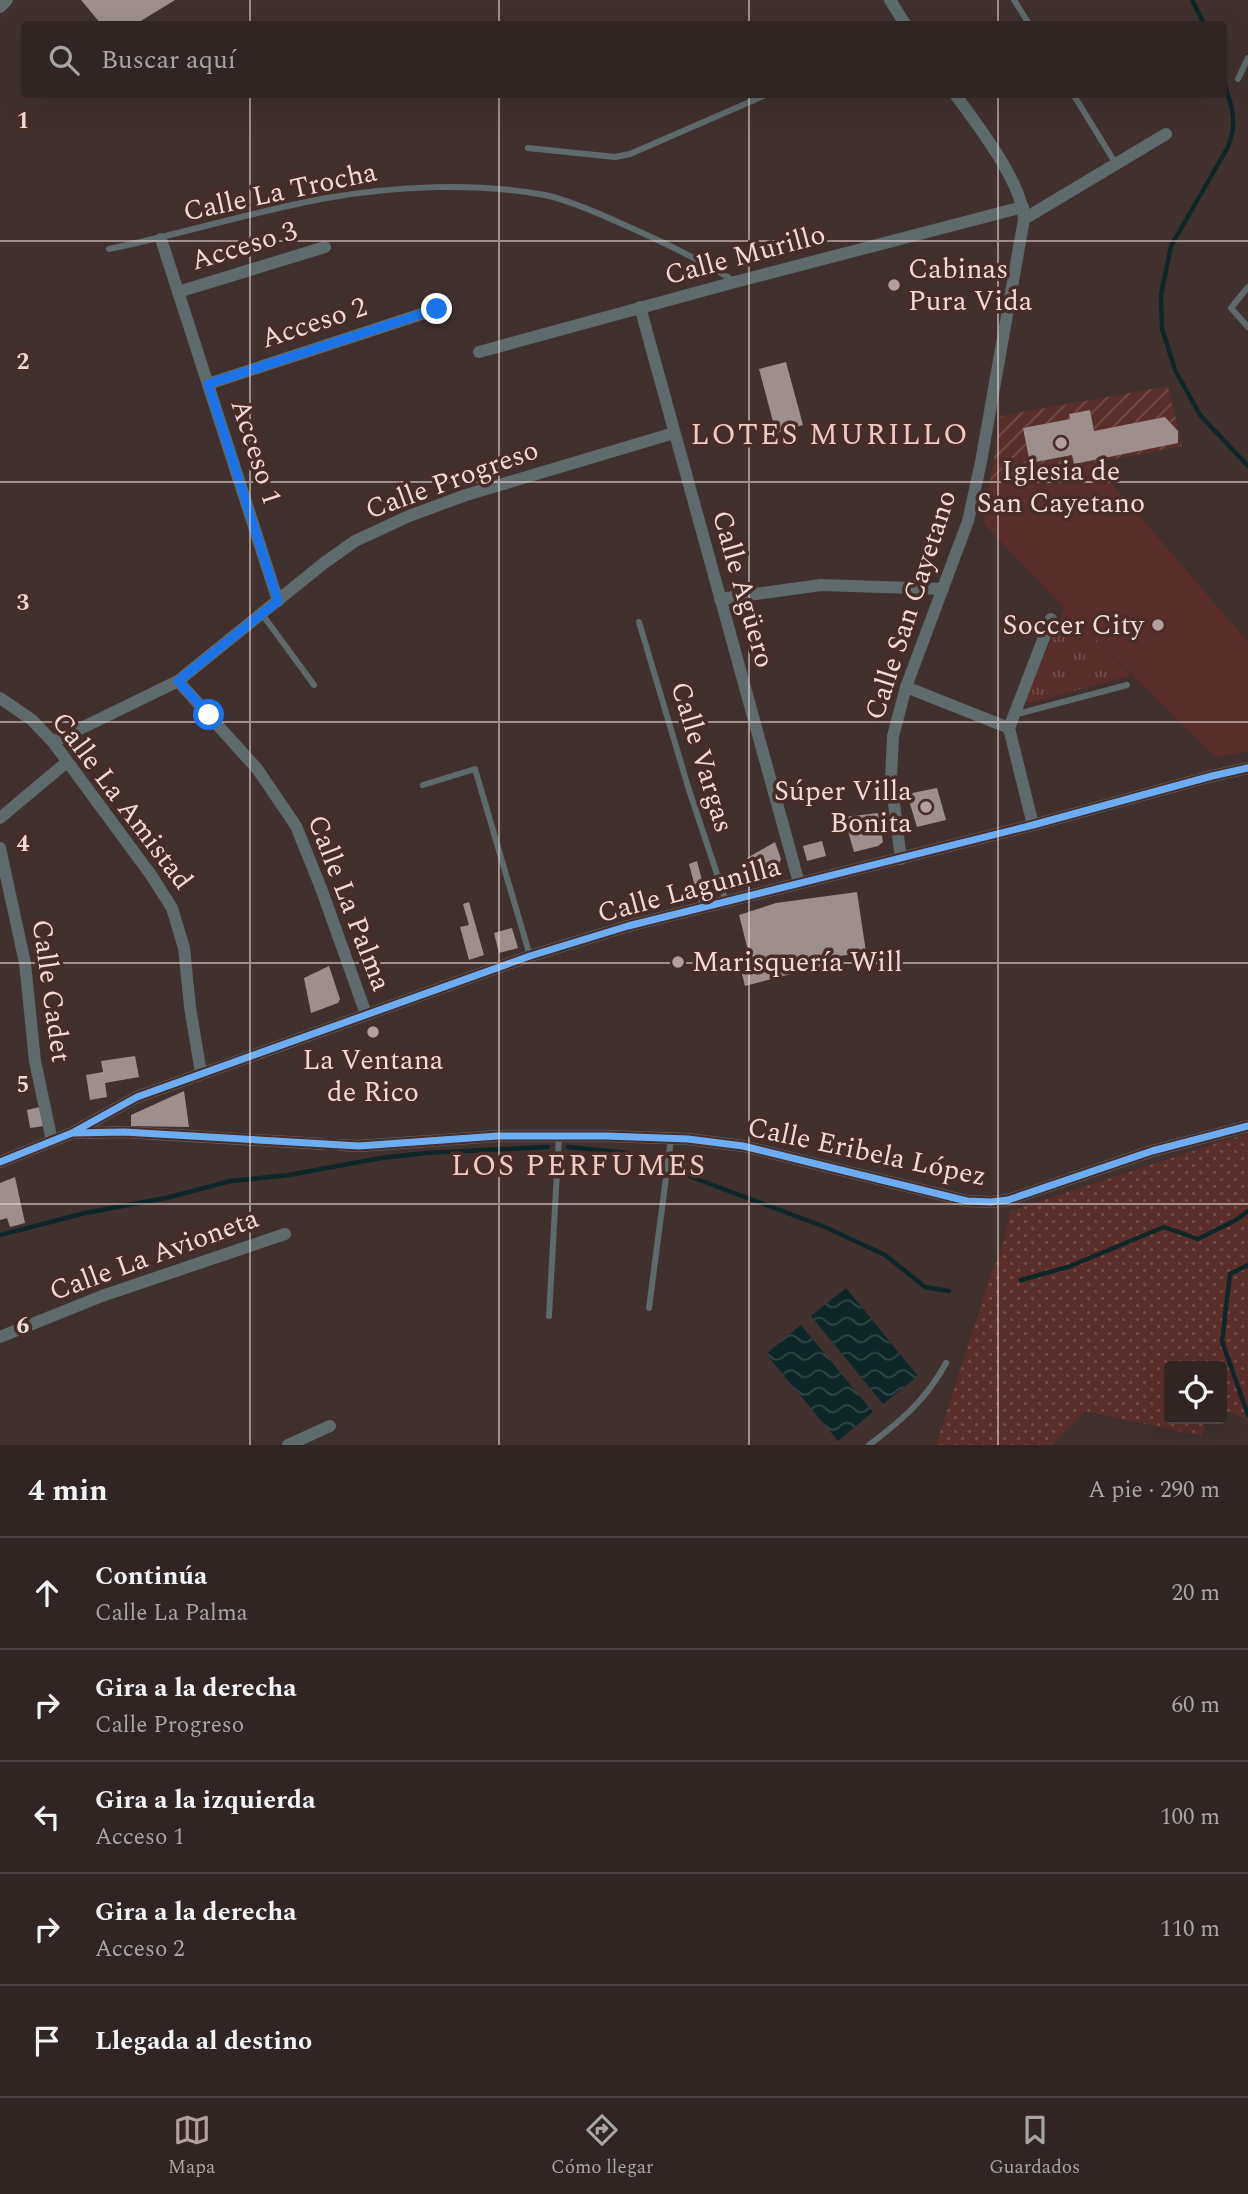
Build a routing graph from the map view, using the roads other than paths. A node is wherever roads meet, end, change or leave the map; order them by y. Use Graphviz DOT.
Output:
graph roads {
  1 [pos="7,0"];
  2 [pos="890,0"];
  3 [pos="1014,0"];
  4 [pos="0,8"];
  5 [pos="903,21"];
  6 [pos="1027,21"];
  7 [pos="1248,58"];
  8 [pos="1238,79"];
  9 [pos="759,98"];
  10 [pos="958,98"];
  11 [pos="1075,98"];
  12 [pos="1166,134"];
  13 [pos="528,148"];
  14 [pos="1116,164"];
  15 [pos="1023,213"];
  16 [pos="160,239"];
  17 [pos="325,247"];
  18 [pos="109,249"];
  19 [pos="736,282"];
  20 [pos="1248,287"];
  21 [pos="178,292"];
  22 [pos="640,307"];
  23 [pos="437,309"];
  24 [pos="1248,327"];
  25 [pos="479,352"];
  26 [pos="208,384"];
  27 [pos="674,433"];
  28 [pos="943,589"];
  29 [pos="720,599"];
  30 [pos="278,601"];
  31 [pos="262,614"];
  32 [pos="1051,619"];
  33 [pos="639,622"];
  34 [pos="178,681"];
  35 [pos="314,685"];
  36 [pos="1127,685"];
  37 [pos="906,687"];
  38 [pos="0,698"];
  39 [pos="1011,721"];
  40 [pos="53,742"];
  41 [pos="68,762"];
  42 [pos="1248,768"];
  43 [pos="423,785"];
  44 [pos="0,818"];
  45 [pos="1032,825"];
  46 [pos="0,848"];
  47 [pos="901,859"];
  48 [pos="799,883"];
  49 [pos="727,903"];
  50 [pos="530,956"];
  51 [pos="366,1014"];
  52 [pos="201,1073"];
  53 [pos="1248,1126"];
  54 [pos="72,1133"];
  55 [pos="559,1136"];
  56 [pos="671,1139"];
  57 [pos="52,1141"];
  58 [pos="323,1144"];
  59 [pos="340,1145"];
  60 [pos="0,1162"];
  61 [pos="285,1234"];
  62 [pos="649,1308"];
  63 [pos="549,1316"];
  64 [pos="0,1337"];
  65 [pos="946,1363"];
  66 [pos="330,1426"];
  67 [pos="288,1445"];
  68 [pos="869,1445"];
  1 -- 4 [label="street"];
  2 -- 5 [label="street"];
  3 -- 6 [label="lane"];
  7 -- 8 [label="lane"];
  9 -- 13 [label="lane"];
  10 -- 15 [label="street"];
  11 -- 14 [label="lane"];
  12 -- 14 [label="street, Calle Murillo"];
  14 -- 15 [label="street, Calle Murillo"];
  15 -- 19 [label="street, Calle Murillo"];
  15 -- 28 [label="street, Calle San Cayetano"];
  16 -- 18 [label="lane, Calle La Trocha"];
  16 -- 19 [label="lane, Calle La Trocha"];
  16 -- 21 [label="street, Acceso 1"];
  17 -- 21 [label="street, Acceso 3"];
  19 -- 22 [label="street, Calle Murillo"];
  20 -- 24 [label="lane"];
  21 -- 26 [label="street, Acceso 1"];
  22 -- 25 [label="street, Calle Murillo"];
  22 -- 27 [label="street, Calle Agüero"];
  23 -- 26 [label="street, Acceso 2"];
  26 -- 30 [label="street, Acceso 1"];
  27 -- 29 [label="street, Calle Agüero"];
  27 -- 30 [label="street, Calle Progreso"];
  28 -- 29 [label="street"];
  28 -- 37 [label="street, Calle San Cayetano"];
  29 -- 48 [label="street, Calle Agüero"];
  30 -- 31 [label="street, Calle Progreso"];
  31 -- 34 [label="street, Calle Progreso"];
  31 -- 35 [label="lane"];
  32 -- 39 [label="street"];
  33 -- 49 [label="lane, Calle Vargas"];
  34 -- 40 [label="street, Calle Progreso"];
  34 -- 51 [label="street, Calle La Palma"];
  36 -- 39 [label="lane"];
  37 -- 39 [label="street"];
  37 -- 47 [label="street, Calle San Cayetano"];
  38 -- 40 [label="street, Calle La Amistad"];
  39 -- 45 [label="street"];
  40 -- 41 [label="street, Calle La Amistad"];
  41 -- 44 [label="street"];
  41 -- 52 [label="street, Calle La Amistad"];
  42 -- 45 [label="street, Calle Lagunilla"];
  43 -- 50 [label="lane"];
  45 -- 47 [label="street, Calle Lagunilla"];
  46 -- 57 [label="street, Calle Cadet"];
  47 -- 48 [label="street, Calle Lagunilla"];
  48 -- 49 [label="street, Calle Lagunilla"];
  49 -- 50 [label="street, Calle Lagunilla"];
  50 -- 51 [label="street, Calle Lagunilla"];
  51 -- 52 [label="street, Calle Lagunilla"];
  52 -- 54 [label="street, Calle Lagunilla"];
  53 -- 56 [label="street, Calle Eribela López"];
  54 -- 57 [label="street, Calle Lagunilla"];
  54 -- 58 [label="street"];
  55 -- 56 [label="street, Calle Eribela López"];
  55 -- 59 [label="street, Calle Eribela López"];
  55 -- 63 [label="lane"];
  56 -- 62 [label="lane"];
  57 -- 60 [label="street, Calle Lagunilla"];
  61 -- 64 [label="street, Calle La Avioneta"];
  65 -- 68 [label="lane"];
  66 -- 67 [label="street"];
}
